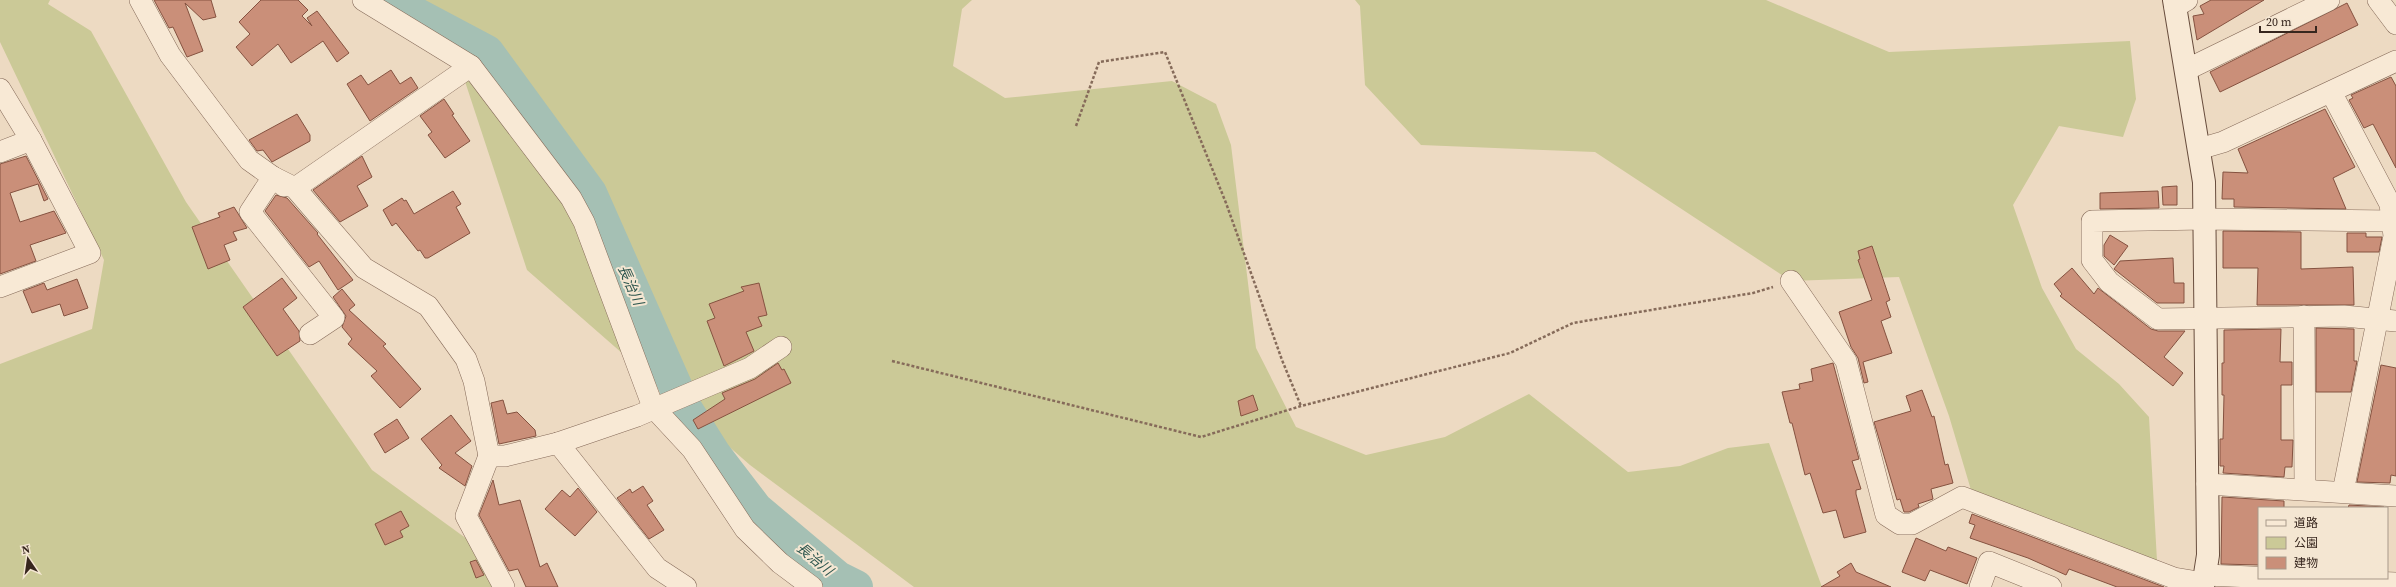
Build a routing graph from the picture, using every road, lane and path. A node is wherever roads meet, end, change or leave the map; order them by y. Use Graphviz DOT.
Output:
graph roads {
  1 [pos="140,0"];
  2 [pos="363,0"];
  3 [pos="2329,0"];
  4 [pos="2378,0"];
  5 [pos="2179,2"];
  6 [pos="2396,24"];
  7 [pos="2396,61"];
  8 [pos="471,66"];
  9 [pos="2186,70"];
  10 [pos="0,89"];
  11 [pos="2331,92"];
  12 [pos="1076,126"];
  13 [pos="31,140"];
  14 [pos="2199,149"];
  15 [pos="0,152"];
  16 [pos="273,177"];
  17 [pos="295,188"];
  18 [pos="318,215"];
  19 [pos="2204,219"];
  20 [pos="2392,221"];
  21 [pos="1791,281"];
  22 [pos="0,287"];
  23 [pos="2205,316"];
  24 [pos="2304,316"];
  25 [pos="2387,320"];
  26 [pos="310,334"];
  27 [pos="781,347"];
  28 [pos="892,361"];
  29 [pos="1301,406"];
  30 [pos="653,407"];
  31 [pos="558,443"];
  32 [pos="489,456"];
  33 [pos="2207,484"];
  34 [pos="2305,490"];
  35 [pos="2343,492"];
  36 [pos="2396,496"];
  37 [pos="2204,582"];
  38 [pos="2396,583"];
  39 [pos="504,587"];
  40 [pos="686,587"];
  41 [pos="812,587"];
  42 [pos="1980,587"];
  43 [pos="2051,587"];
  1 -- 16 [label="street"];
  2 -- 8 [label="street"];
  3 -- 9 [label="street"];
  4 -- 6 [label="street"];
  5 -- 9 [label="street"];
  7 -- 11 [label="street"];
  8 -- 17 [label="street"];
  8 -- 30 [label="street"];
  9 -- 14 [label="street"];
  10 -- 13 [label="street"];
  11 -- 14 [label="street"];
  11 -- 20 [label="street"];
  12 -- 29 [label="path"];
  13 -- 15 [label="street"];
  13 -- 22 [label="street"];
  14 -- 19 [label="street"];
  16 -- 17 [label="street"];
  16 -- 18 [label="street"];
  16 -- 26 [label="street"];
  17 -- 18 [label="street"];
  18 -- 32 [label="street"];
  19 -- 20 [label="street"];
  19 -- 23 [label="street"];
  19 -- 23 [label="street"];
  20 -- 25 [label="street"];
  21 -- 29 [label="path"];
  21 -- 37 [label="street"];
  23 -- 24 [label="street"];
  23 -- 33 [label="street"];
  24 -- 25 [label="street"];
  24 -- 34 [label="street"];
  25 -- 35 [label="street"];
  27 -- 30 [label="street"];
  28 -- 29 [label="path"];
  30 -- 31 [label="street"];
  30 -- 41 [label="street"];
  31 -- 32 [label="street"];
  31 -- 40 [label="street"];
  32 -- 39 [label="street"];
  33 -- 34 [label="street"];
  33 -- 37 [label="street"];
  34 -- 35 [label="street"];
  35 -- 36 [label="street"];
  37 -- 38 [label="street"];
  42 -- 43 [label="street"];
}
